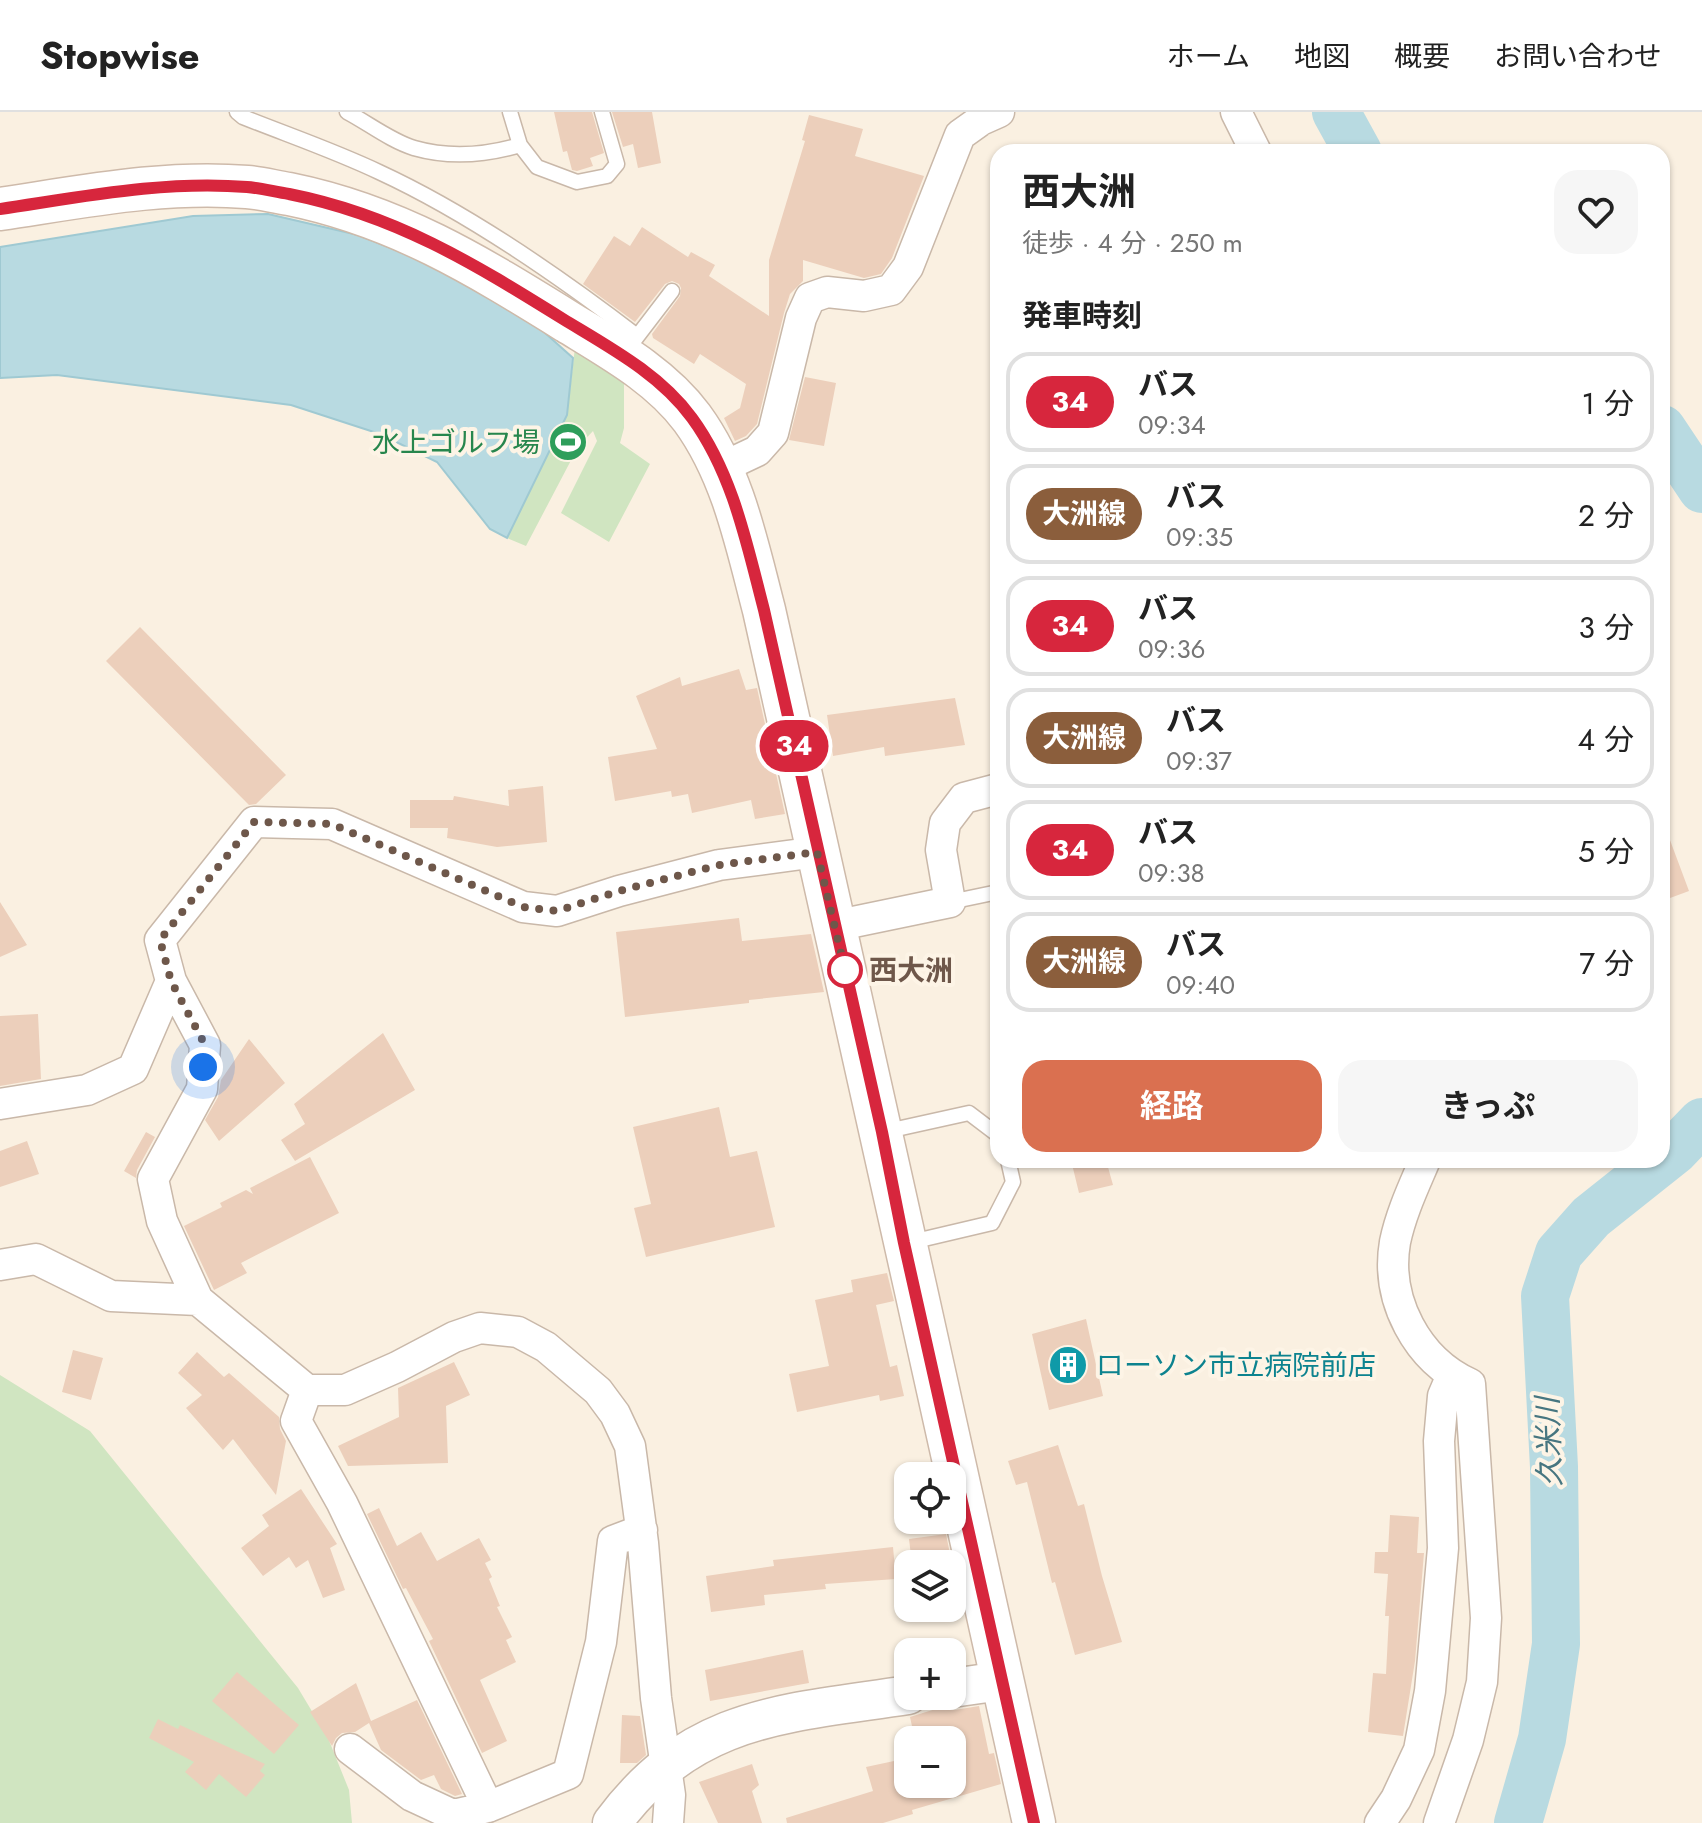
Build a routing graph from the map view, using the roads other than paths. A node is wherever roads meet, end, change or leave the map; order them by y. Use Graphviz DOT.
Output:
graph roads {
  1 [pos="237,112"];
  2 [pos="347,112"];
  3 [pos="510,112"];
  4 [pos="602,112"];
  5 [pos="999,112"];
  6 [pos="1236,112"];
  7 [pos="1252,144"];
  8 [pos="520,145"];
  9 [pos="0,209"];
  10 [pos="672,291"];
  11 [pos="630,346"];
  12 [pos="721,468"];
  13 [pos="990,791"];
  14 [pos="817,852"];
  15 [pos="990,894"];
  16 [pos="950,902"];
  17 [pos="834,926"];
  18 [pos="171,981"];
  19 [pos="0,1104"];
  20 [pos="990,1129"];
  21 [pos="882,1132"];
  22 [pos="1010,1168"];
  23 [pos="1422,1168"];
  24 [pos="904,1243"];
  25 [pos="0,1265"];
  26 [pos="198,1300"];
  27 [pos="1452,1375"];
  28 [pos="307,1390"];
  29 [pos="642,1530"];
  30 [pos="1001,1681"];
  31 [pos="966,1686"];
  32 [pos="894,1697"];
  33 [pos="350,1749"];
  34 [pos="665,1765"];
  35 [pos="488,1807"];
  36 [pos="612,1823"];
  37 [pos="668,1823"];
  38 [pos="1034,1823"];
  39 [pos="1380,1823"];
  40 [pos="1439,1823"];
  1 -- 11 [label="lane"];
  2 -- 8 [label="lane"];
  3 -- 8 [label="lane"];
  4 -- 8 [label="lane"];
  5 -- 12 [label="street"];
  6 -- 7 [label="street"];
  9 -- 11 [label="main road"];
  10 -- 11 [label="lane"];
  11 -- 12 [label="main road"];
  12 -- 14 [label="main road"];
  13 -- 16 [label="street"];
  14 -- 17 [label="main road"];
  14 -- 18 [label="street"];
  15 -- 16 [label="lane"];
  16 -- 17 [label="street"];
  17 -- 21 [label="main road"];
  18 -- 19 [label="street"];
  18 -- 26 [label="street"];
  20 -- 21 [label="lane"];
  21 -- 24 [label="main road"];
  22 -- 24 [label="lane"];
  23 -- 27 [label="street"];
  24 -- 30 [label="main road"];
  25 -- 26 [label="street"];
  26 -- 28 [label="street"];
  27 -- 39 [label="street"];
  27 -- 40 [label="street"];
  28 -- 29 [label="street"];
  28 -- 35 [label="street"];
  29 -- 34 [label="street"];
  29 -- 35 [label="street"];
  30 -- 31 [label="street"];
  30 -- 38 [label="main road"];
  32 -- 34 [label="street"];
  33 -- 35 [label="street"];
  34 -- 36 [label="street"];
  34 -- 37 [label="street"];
}
